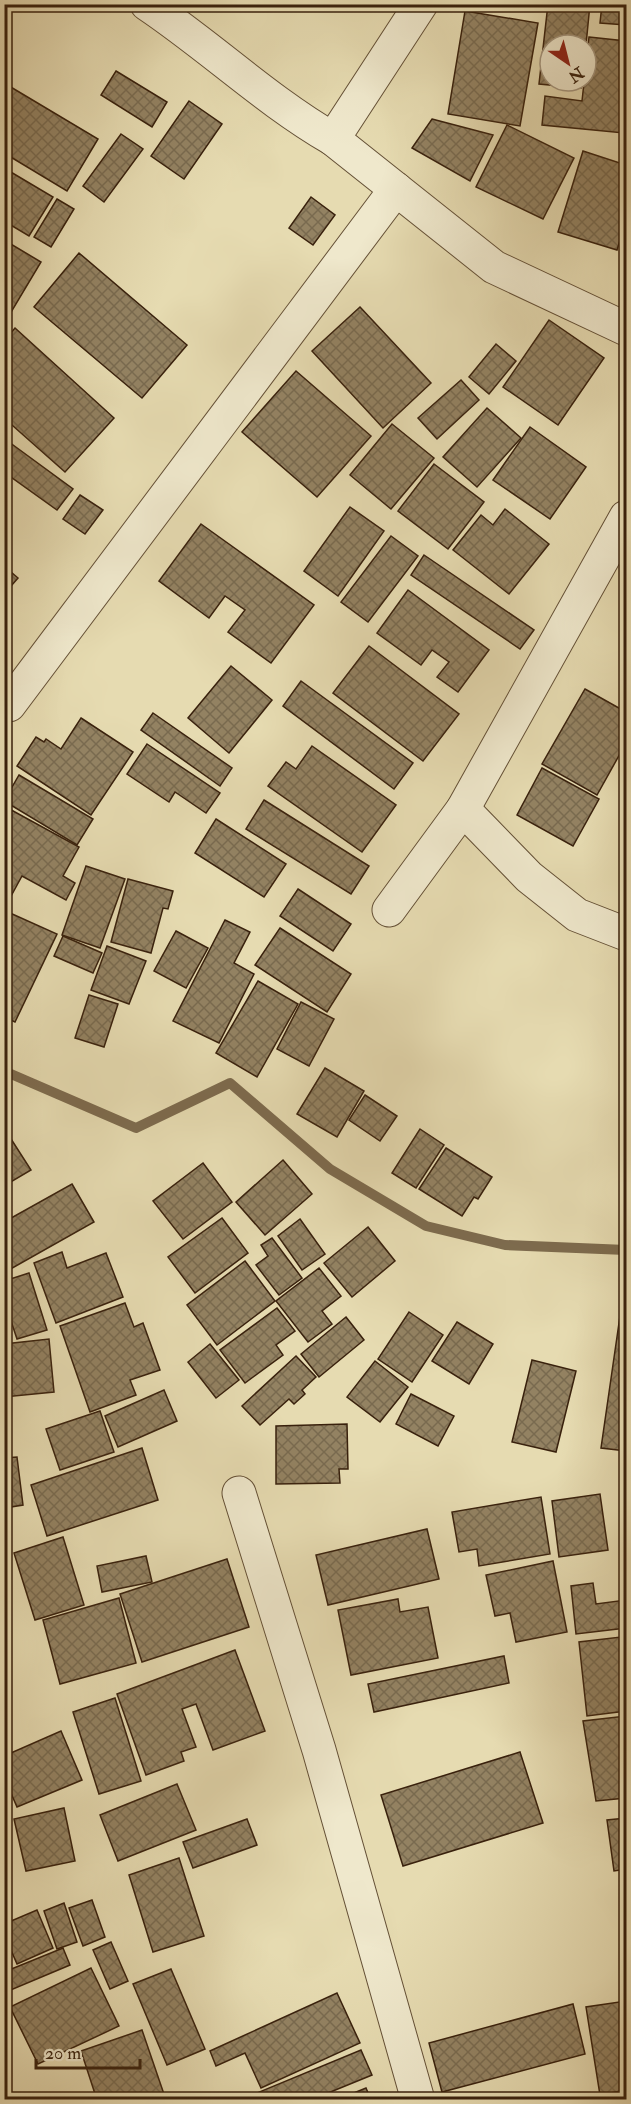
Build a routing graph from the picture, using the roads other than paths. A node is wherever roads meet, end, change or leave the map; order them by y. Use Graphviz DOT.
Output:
graph roads {
  1 [pos="147,4"];
  2 [pos="421,4"];
  3 [pos="333,139"];
  4 [pos="396,189"];
  5 [pos="627,329"];
  6 [pos="627,517"];
  7 [pos="9,705"];
  8 [pos="463,809"];
  9 [pos="389,910"];
  10 [pos="627,934"];
  11 [pos="239,1493"];
  12 [pos="418,2100"];
  1 -- 3 [label="street"];
  2 -- 3 [label="street"];
  3 -- 4 [label="street"];
  4 -- 5 [label="street"];
  4 -- 7 [label="street"];
  6 -- 8 [label="street"];
  8 -- 9 [label="street"];
  8 -- 10 [label="street"];
  11 -- 12 [label="street"];
}
